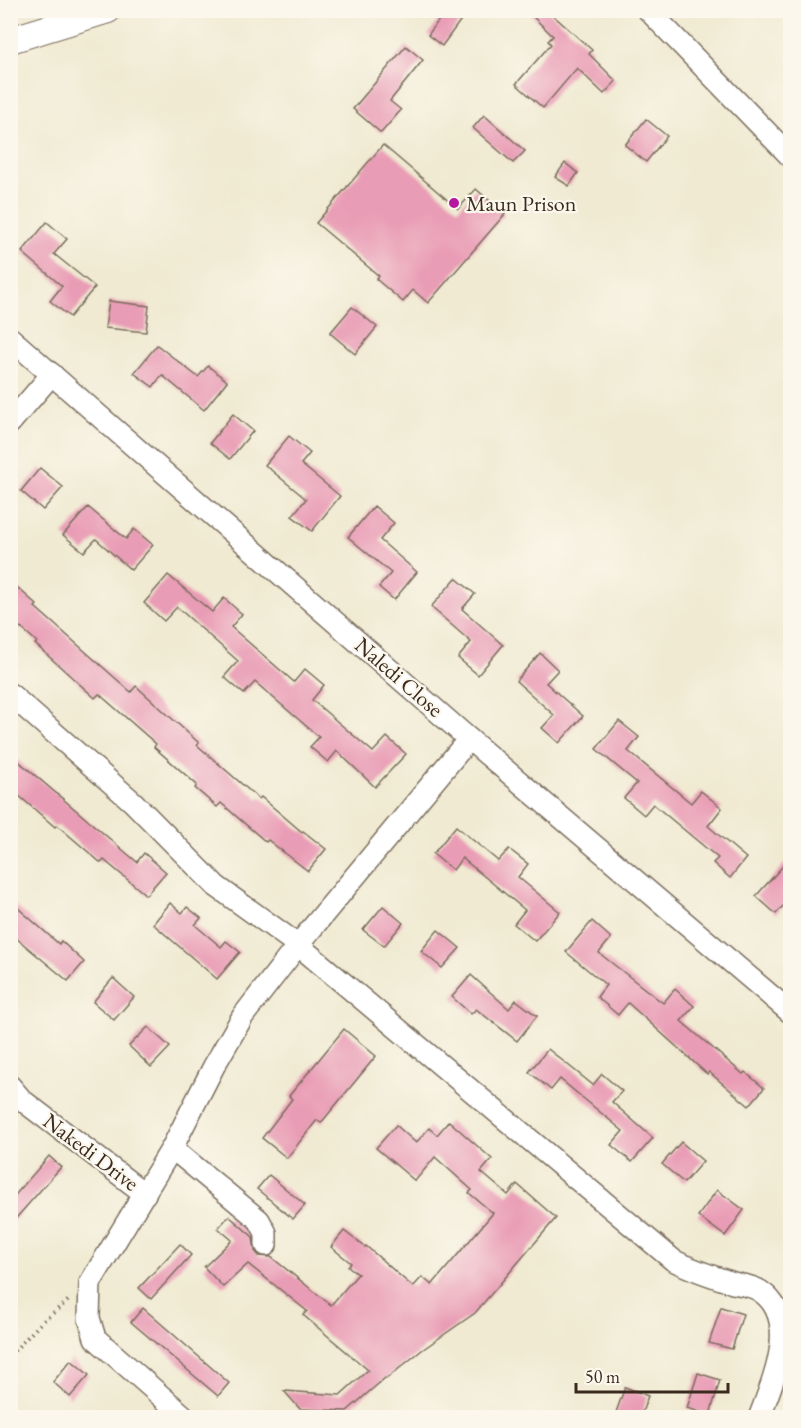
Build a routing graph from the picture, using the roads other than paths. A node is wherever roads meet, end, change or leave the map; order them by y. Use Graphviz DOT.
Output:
graph roads {
  1 [pos="108,10"];
  2 [pos="648,10"];
  3 [pos="62,17"];
  4 [pos="10,40"];
  5 [pos="790,156"];
  6 [pos="10,338"];
  7 [pos="52,374"];
  8 [pos="10,423"];
  9 [pos="10,694"];
  10 [pos="470,740"];
  11 [pos="298,945"];
  12 [pos="790,1012"];
  13 [pos="10,1086"];
  14 [pos="172,1148"];
  15 [pos="146,1194"];
  16 [pos="267,1245"];
  17 [pos="186,1418"];
  18 [pos="759,1418"];
  1 -- 3 [label="street"];
  2 -- 5 [label="street"];
  3 -- 4 [label="street"];
  6 -- 7 [label="street, Naledi Close"];
  7 -- 8 [label="street"];
  7 -- 10 [label="street, Naledi Close"];
  9 -- 11 [label="street"];
  10 -- 11 [label="street"];
  10 -- 12 [label="street, Naledi Close"];
  11 -- 14 [label="street"];
  11 -- 18 [label="street"];
  13 -- 15 [label="street, Nakedi Drive"];
  14 -- 15 [label="street"];
  14 -- 16 [label="street"];
  15 -- 17 [label="street"];
}
